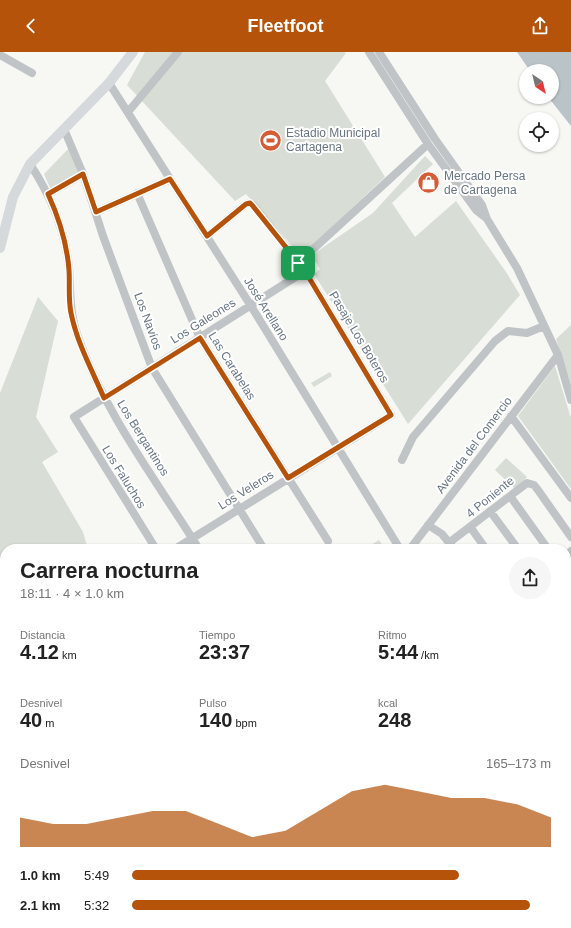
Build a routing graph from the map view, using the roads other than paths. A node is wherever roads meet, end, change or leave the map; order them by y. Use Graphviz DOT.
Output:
graph roads {
  1 [pos="133,52"];
  2 [pos="178,52"];
  3 [pos="369,52"];
  4 [pos="379,52"];
  5 [pos="0,55"];
  6 [pos="32,73"];
  7 [pos="109,83"];
  8 [pos="128,112"];
  9 [pos="64,129"];
  10 [pos="428,144"];
  11 [pos="30,164"];
  12 [pos="83,174"];
  13 [pos="170,179"];
  14 [pos="137,193"];
  15 [pos="48,194"];
  16 [pos="96,212"];
  17 [pos="487,219"];
  18 [pos="207,236"];
  19 [pos="0,248"];
  20 [pos="298,263"];
  21 [pos="305,271"];
  22 [pos="251,306"];
  23 [pos="544,326"];
  24 [pos="200,338"];
  25 [pos="558,355"];
  26 [pos="152,368"];
  27 [pos="104,398"];
  28 [pos="571,400"];
  29 [pos="391,415"];
  30 [pos="511,416"];
  31 [pos="74,417"];
  32 [pos="337,448"];
  33 [pos="402,460"];
  34 [pos="288,478"];
  35 [pos="510,496"];
  36 [pos="571,498"];
  37 [pos="239,509"];
  38 [pos="490,511"];
  39 [pos="428,525"];
  40 [pos="471,528"];
  41 [pos="571,537"];
  42 [pos="192,538"];
  43 [pos="328,540"];
  44 [pos="153,544"];
  45 [pos="183,544"];
  46 [pos="196,544"];
  47 [pos="261,544"];
  48 [pos="397,544"];
  49 [pos="414,544"];
  50 [pos="450,544"];
  51 [pos="454,544"];
  52 [pos="482,544"];
  53 [pos="514,544"];
  54 [pos="544,544"];
  1 -- 7 [label="main road"];
  2 -- 8 [label="street"];
  3 -- 10 [label="street"];
  4 -- 17 [label="street"];
  5 -- 6 [label="street"];
  7 -- 8 [label="street, José Arellano"];
  7 -- 9 [label="main road"];
  8 -- 13 [label="street, José Arellano"];
  9 -- 11 [label="main road"];
  9 -- 12 [label="street, Los Navíos"];
  10 -- 17 [label="street"];
  10 -- 20 [label="street"];
  11 -- 15 [label="street, Los Bergantinos"];
  11 -- 19 [label="main road"];
  12 -- 15 [label="street"];
  12 -- 16 [label="street, Los Navíos"];
  13 -- 14 [label="street"];
  13 -- 18 [label="street, José Arellano"];
  14 -- 16 [label="street"];
  14 -- 24 [label="street, Las Carabelas"];
  15 -- 27 [label="street, Los Bergantinos"];
  16 -- 26 [label="street, Los Navíos"];
  17 -- 23 [label="street"];
  18 -- 20 [label="street, Pasaje Los Boteros"];
  18 -- 22 [label="street, José Arellano"];
  20 -- 21 [label="street, Pasaje Los Boteros"];
  21 -- 22 [label="street, Los Galeones"];
  21 -- 29 [label="street, Pasaje Los Boteros"];
  22 -- 24 [label="street, Los Galeones"];
  22 -- 32 [label="street, José Arellano"];
  23 -- 25 [label="street"];
  23 -- 33 [label="street"];
  24 -- 26 [label="street, Los Galeones"];
  24 -- 34 [label="street, Las Carabelas"];
  25 -- 28 [label="street"];
  25 -- 30 [label="street, Avenida del Comercio"];
  26 -- 27 [label="street, Los Galeones"];
  26 -- 37 [label="street, Los Navíos"];
  27 -- 31 [label="street, Los Galeones"];
  27 -- 42 [label="street, Los Bergantinos"];
  29 -- 32 [label="street, Los Veleros"];
  30 -- 36 [label="street"];
  30 -- 39 [label="street, Avenida del Comercio"];
  31 -- 44 [label="street, Los Faluchos"];
  32 -- 34 [label="street, Los Veleros"];
  32 -- 48 [label="street, José Arellano"];
  34 -- 37 [label="street, Los Veleros"];
  34 -- 43 [label="street, Las Carabelas"];
  35 -- 38 [label="street, 4 Poniente"];
  35 -- 41 [label="street, 4 Poniente"];
  35 -- 54 [label="street"];
  37 -- 42 [label="street, Los Veleros"];
  37 -- 47 [label="street, Los Navíos"];
  38 -- 40 [label="street, 4 Poniente"];
  38 -- 53 [label="street"];
  39 -- 49 [label="street, Avenida del Comercio"];
  39 -- 50 [label="street"];
  40 -- 51 [label="street, 4 Poniente"];
  40 -- 52 [label="street"];
  42 -- 45 [label="street, Los Veleros"];
  42 -- 46 [label="street, Los Bergantinos"];
}
